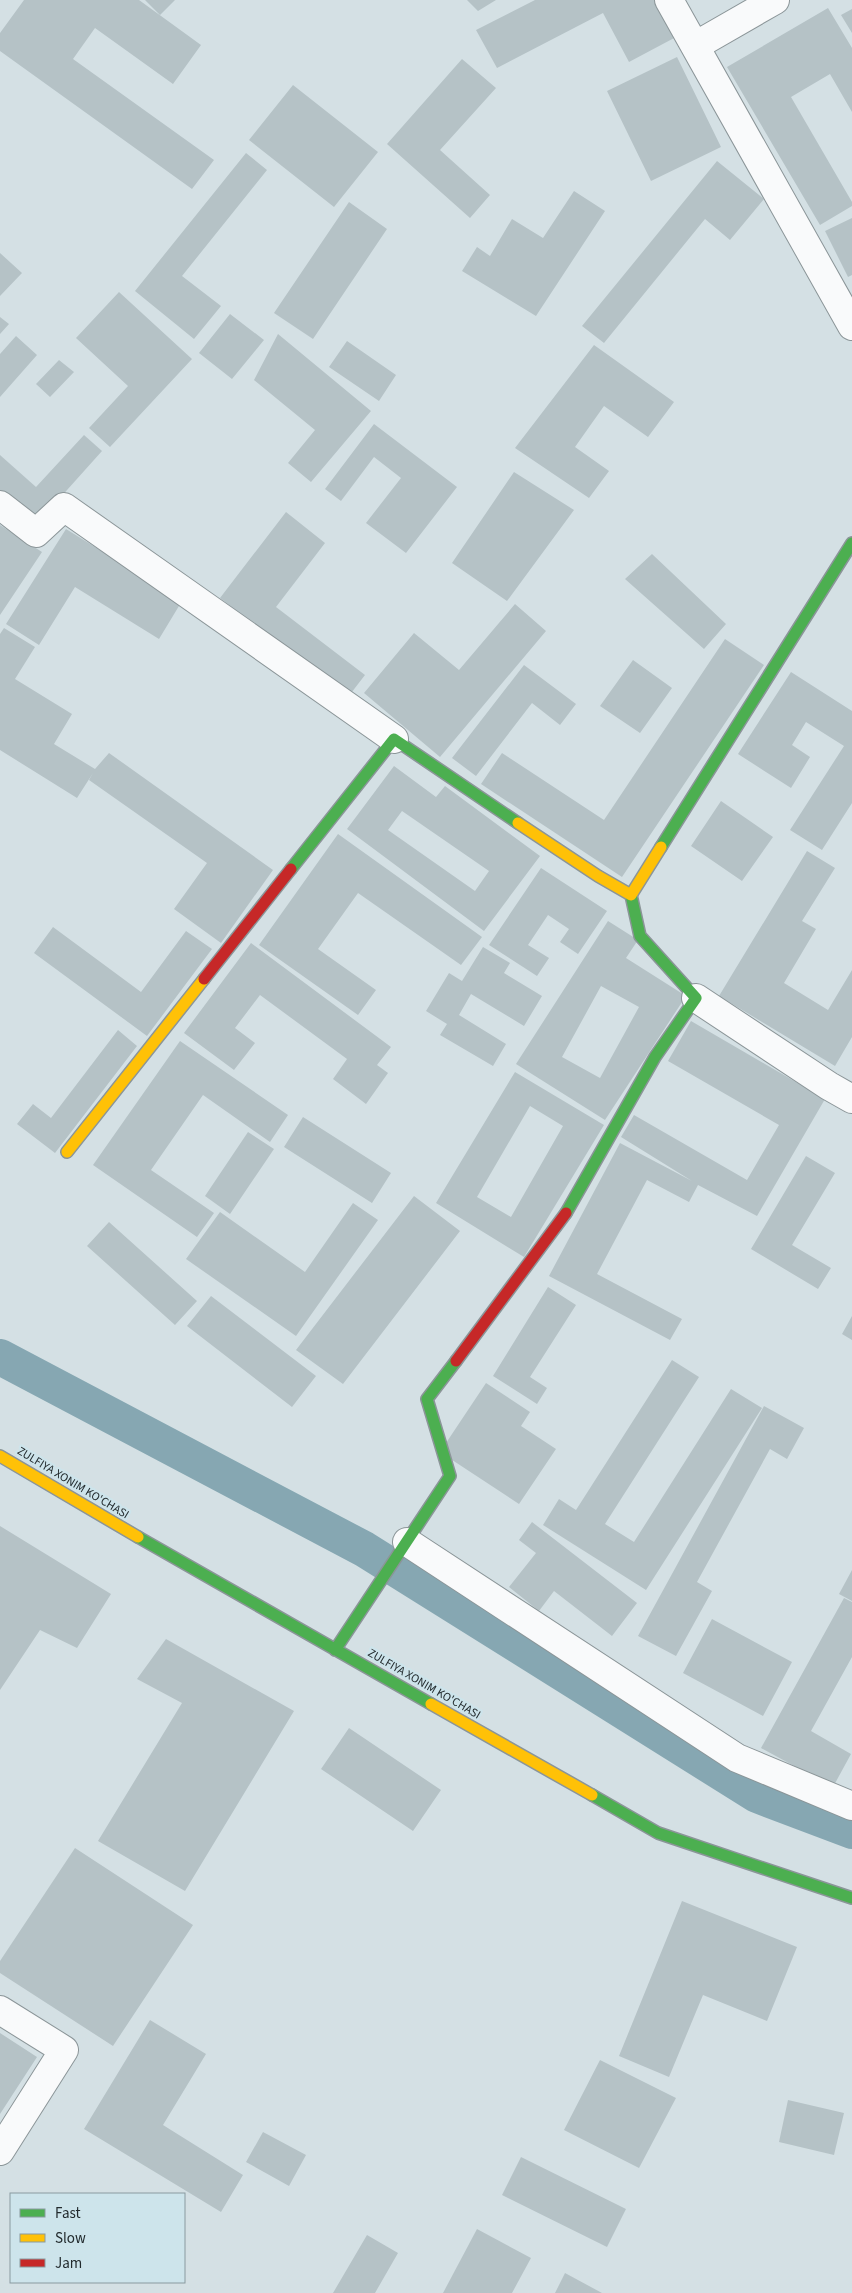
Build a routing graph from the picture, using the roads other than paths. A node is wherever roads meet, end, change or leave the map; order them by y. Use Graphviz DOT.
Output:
graph roads {
  1 [pos="669,0"];
  2 [pos="774,0"];
  3 [pos="696,46"];
  4 [pos="852,326"];
  5 [pos="0,505"];
  6 [pos="852,543"];
  7 [pos="394,739"];
  8 [pos="631,895"];
  9 [pos="696,998"];
  10 [pos="852,1099"];
  11 [pos="67,1152"];
  12 [pos="0,1456"];
  13 [pos="407,1542"];
  14 [pos="335,1650"];
  15 [pos="852,1806"];
  16 [pos="852,1898"];
  17 [pos="0,2010"];
  18 [pos="0,2151"];
  1 -- 3 [label="street"];
  2 -- 3 [label="street"];
  3 -- 4 [label="street"];
  5 -- 7 [label="street"];
  6 -- 8 [label="street"];
  7 -- 8 [label="street"];
  7 -- 11 [label="street"];
  8 -- 9 [label="street"];
  9 -- 10 [label="street"];
  9 -- 13 [label="street"];
  12 -- 14 [label="street, ZULFIYA XONIM KO'CHASI"];
  13 -- 14 [label="street"];
  13 -- 15 [label="street"];
  14 -- 16 [label="street, ZULFIYA XONIM KO'CHASI"];
  17 -- 18 [label="street"];
}
